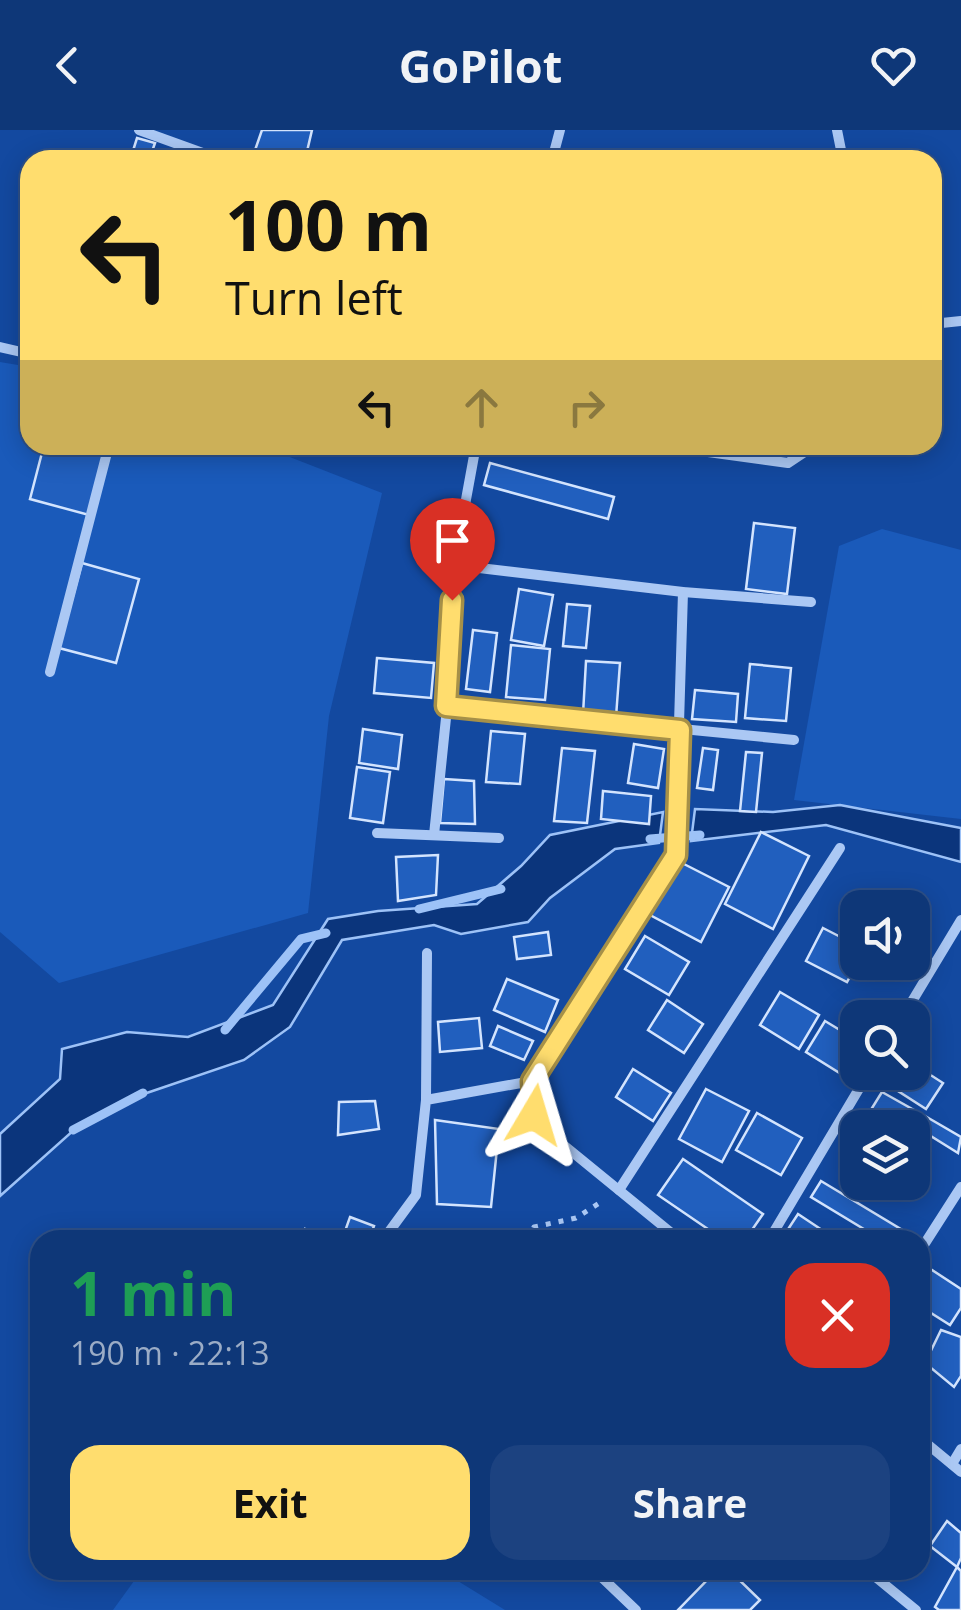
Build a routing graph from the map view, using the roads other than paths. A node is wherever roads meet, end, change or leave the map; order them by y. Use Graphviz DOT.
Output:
graph roads {
  1 [pos="139,130"];
  2 [pos="194,150"];
  3 [pos="105,455"];
  4 [pos="475,455"];
  5 [pos="726,455"];
  6 [pos="801,455"];
  7 [pos="454,564"];
  8 [pos="683,592"];
  9 [pos="811,602"];
  10 [pos="50,672"];
  11 [pos="446,706"];
  12 [pos="680,730"];
  13 [pos="794,740"];
  14 [pos="376,833"];
  15 [pos="434,835"];
  16 [pos="499,838"];
  17 [pos="840,848"];
  18 [pos="961,920"];
  19 [pos="427,953"];
  20 [pos="913,1000"];
  21 [pos="532,1081"];
  22 [pos="859,1090"];
  23 [pos="426,1100"];
  24 [pos="961,1186"];
  25 [pos="619,1190"];
  26 [pos="390,1230"];
  27 [pos="668,1230"];
  28 [pos="775,1230"];
  29 [pos="930,1234"];
  30 [pos="930,1446"];
  31 [pos="961,1449"];
  32 [pos="956,1468"];
  33 [pos="604,1580"];
  34 [pos="879,1580"];
  35 [pos="636,1610"];
  36 [pos="916,1610"];
  1 -- 2 [label="street"];
  3 -- 10 [label="street"];
  4 -- 7 [label="street"];
  5 -- 6 [label="street"];
  7 -- 8 [label="street"];
  7 -- 11 [label="street"];
  8 -- 9 [label="street"];
  8 -- 12 [label="street"];
  11 -- 12 [label="street"];
  11 -- 15 [label="street"];
  12 -- 13 [label="street"];
  12 -- 21 [label="street"];
  14 -- 15 [label="street"];
  15 -- 16 [label="street"];
  17 -- 25 [label="street"];
  18 -- 20 [label="street"];
  19 -- 23 [label="street"];
  21 -- 23 [label="street"];
  21 -- 25 [label="street"];
  22 -- 28 [label="street"];
  23 -- 26 [label="street"];
  24 -- 29 [label="street"];
  25 -- 27 [label="street"];
  30 -- 32 [label="street"];
  31 -- 32 [label="street"];
  33 -- 35 [label="street"];
  34 -- 36 [label="street"];
}
